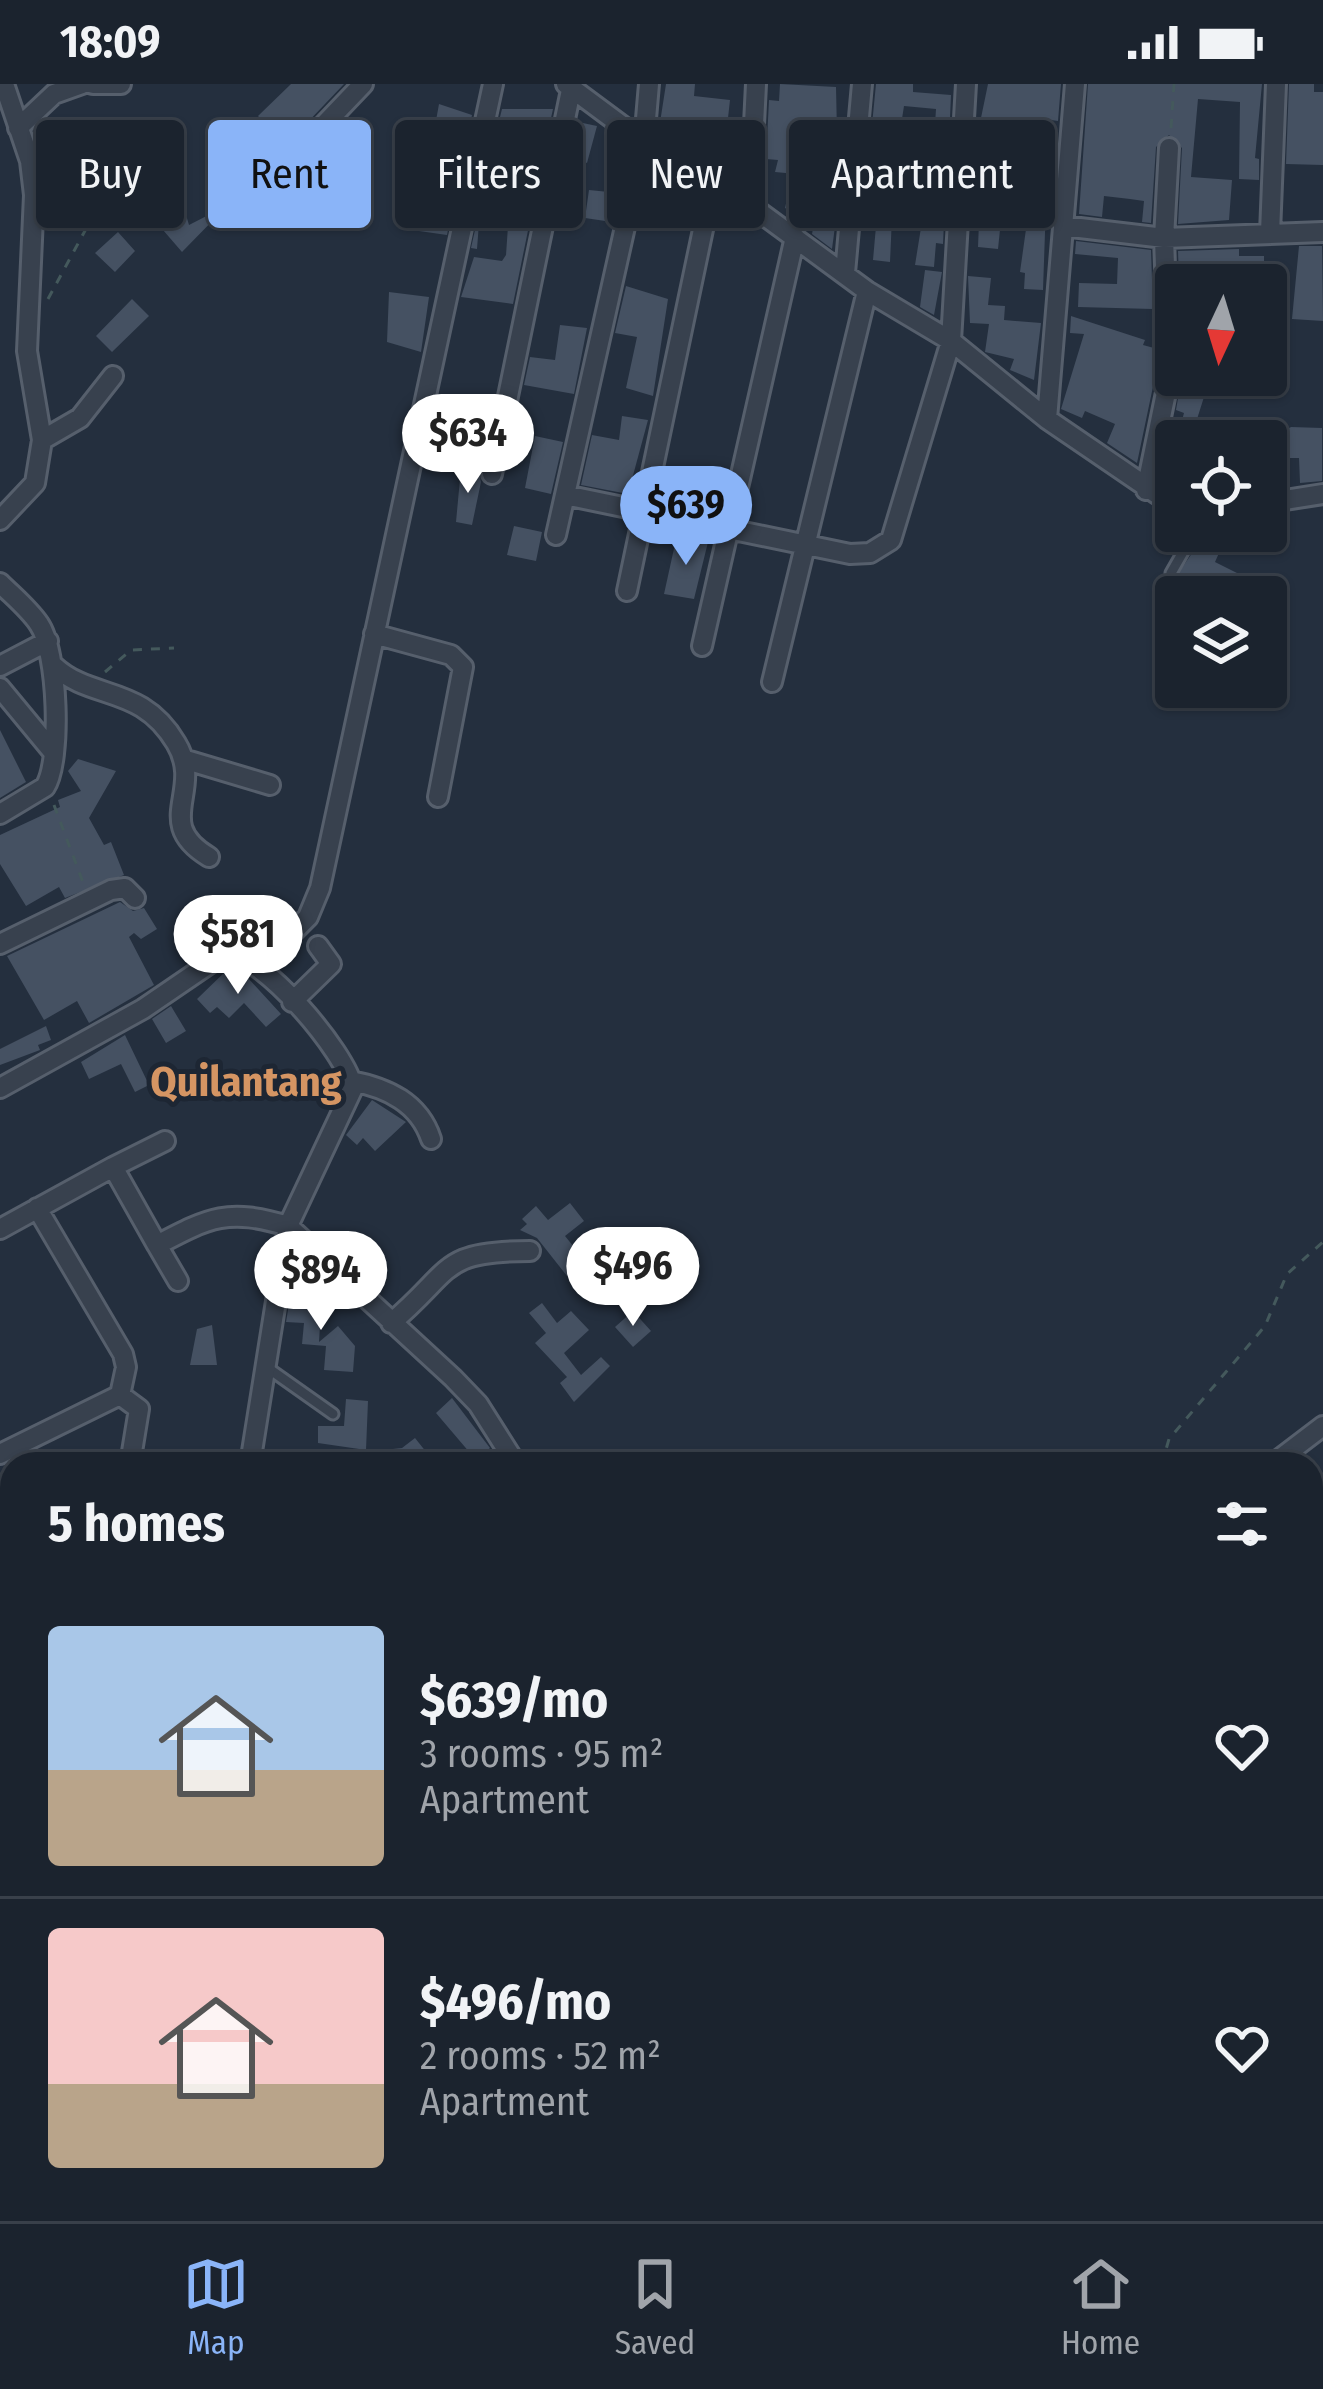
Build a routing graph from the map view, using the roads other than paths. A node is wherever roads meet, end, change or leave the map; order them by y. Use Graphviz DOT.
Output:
graph roads {
  1 [pos="4,84"];
  2 [pos="82,84"];
  3 [pos="93,84"];
  4 [pos="121,84"];
  5 [pos="363,84"];
  6 [pos="493,84"];
  7 [pos="649,84"];
  8 [pos="756,84"];
  9 [pos="862,84"];
  10 [pos="966,84"];
  11 [pos="1075,84"];
  12 [pos="1276,84"];
  13 [pos="568,87"];
  14 [pos="4,110"];
  15 [pos="329,120"];
  16 [pos="614,120"];
  17 [pos="646,120"];
  18 [pos="754,120"];
  19 [pos="18,128"];
  20 [pos="1169,148"];
  21 [pos="765,216"];
  22 [pos="1063,226"];
  23 [pos="625,228"];
  24 [pos="703,228"];
  25 [pos="1270,232"];
  26 [pos="1323,232"];
  27 [pos="795,237"];
  28 [pos="1165,238"];
  29 [pos="845,273"];
  30 [pos="867,291"];
  31 [pos="951,341"];
  32 [pos="113,376"];
  33 [pos="1047,419"];
  34 [pos="42,440"];
  35 [pos="492,474"];
  36 [pos="1146,490"];
  37 [pos="1323,494"];
  38 [pos="566,495"];
  39 [pos="1155,495"];
  40 [pos="1287,500"];
  41 [pos="644,509"];
  42 [pos="0,520"];
  43 [pos="728,525"];
  44 [pos="556,535"];
  45 [pos="805,542"];
  46 [pos="1183,552"];
  47 [pos="1171,573"];
  48 [pos="0,583"];
  49 [pos="627,591"];
  50 [pos="374,634"];
  51 [pos="48,641"];
  52 [pos="702,646"];
  53 [pos="0,666"];
  54 [pos="55,666"];
  55 [pos="772,682"];
  56 [pos="0,688"];
  57 [pos="55,756"];
  58 [pos="183,759"];
  59 [pos="270,785"];
  60 [pos="438,797"];
  61 [pos="0,814"];
  62 [pos="209,857"];
  63 [pos="135,898"];
  64 [pos="0,944"];
  65 [pos="317,946"];
  66 [pos="259,966"];
  67 [pos="292,1002"];
  68 [pos="351,1081"];
  69 [pos="0,1088"];
  70 [pos="431,1139"];
  71 [pos="165,1141"];
  72 [pos="112,1167"];
  73 [pos="38,1208"];
  74 [pos="288,1226"];
  75 [pos="0,1229"];
  76 [pos="158,1245"];
  77 [pos="530,1251"];
  78 [pos="178,1281"];
  79 [pos="391,1323"];
  80 [pos="265,1366"];
  81 [pos="120,1395"];
  82 [pos="333,1414"];
  83 [pos="1323,1426"];
  84 [pos="4,1452"];
  85 [pos="132,1452"];
  86 [pos="252,1452"];
  87 [pos="509,1452"];
  88 [pos="1291,1452"];
  1 -- 14 [label="street"];
  2 -- 19 [label="street"];
  3 -- 4 [label="street"];
  5 -- 15 [label="street"];
  6 -- 50 [label="street"];
  7 -- 17 [label="street"];
  8 -- 18 [label="street"];
  9 -- 29 [label="street"];
  10 -- 31 [label="street"];
  11 -- 22 [label="street"];
  12 -- 25 [label="street"];
  13 -- 16 [label="street"];
  13 -- 35 [label="street"];
  14 -- 19 [label="street"];
  19 -- 34 [label="street"];
  20 -- 28 [label="street"];
  21 -- 27 [label="street"];
  22 -- 28 [label="street"];
  22 -- 33 [label="street"];
  23 -- 38 [label="street"];
  24 -- 41 [label="street"];
  25 -- 26 [label="street"];
  25 -- 28 [label="street"];
  27 -- 29 [label="street"];
  27 -- 43 [label="street"];
  28 -- 36 [label="street"];
  29 -- 30 [label="street"];
  30 -- 31 [label="street"];
  30 -- 45 [label="street"];
  31 -- 33 [label="street"];
  31 -- 45 [label="street"];
  32 -- 34 [label="street"];
  33 -- 36 [label="street"];
  34 -- 42 [label="street"];
  36 -- 39 [label="street"];
  37 -- 40 [label="street"];
  38 -- 41 [label="street"];
  38 -- 44 [label="street"];
  41 -- 43 [label="street"];
  41 -- 49 [label="street"];
  43 -- 45 [label="street"];
  43 -- 52 [label="street"];
  45 -- 55 [label="street"];
  46 -- 47 [label="lane"];
  48 -- 51 [label="street"];
  50 -- 60 [label="street"];
  50 -- 66 [label="street"];
  51 -- 53 [label="street"];
  51 -- 54 [label="street"];
  54 -- 57 [label="street"];
  54 -- 58 [label="street"];
  56 -- 57 [label="street"];
  57 -- 61 [label="street"];
  58 -- 59 [label="street"];
  58 -- 62 [label="street"];
  63 -- 64 [label="street"];
  65 -- 67 [label="street"];
  66 -- 67 [label="street"];
  66 -- 69 [label="street"];
  67 -- 68 [label="street"];
  68 -- 70 [label="street"];
  68 -- 74 [label="street"];
  71 -- 72 [label="street"];
  72 -- 73 [label="street"];
  72 -- 76 [label="street"];
  73 -- 75 [label="street"];
  73 -- 81 [label="street"];
  74 -- 76 [label="street"];
  74 -- 79 [label="street"];
  74 -- 80 [label="street"];
  76 -- 78 [label="street"];
  77 -- 79 [label="street"];
  79 -- 87 [label="street"];
  80 -- 82 [label="lane"];
  80 -- 86 [label="street"];
  81 -- 84 [label="street"];
  81 -- 85 [label="street"];
  83 -- 88 [label="street"];
}
